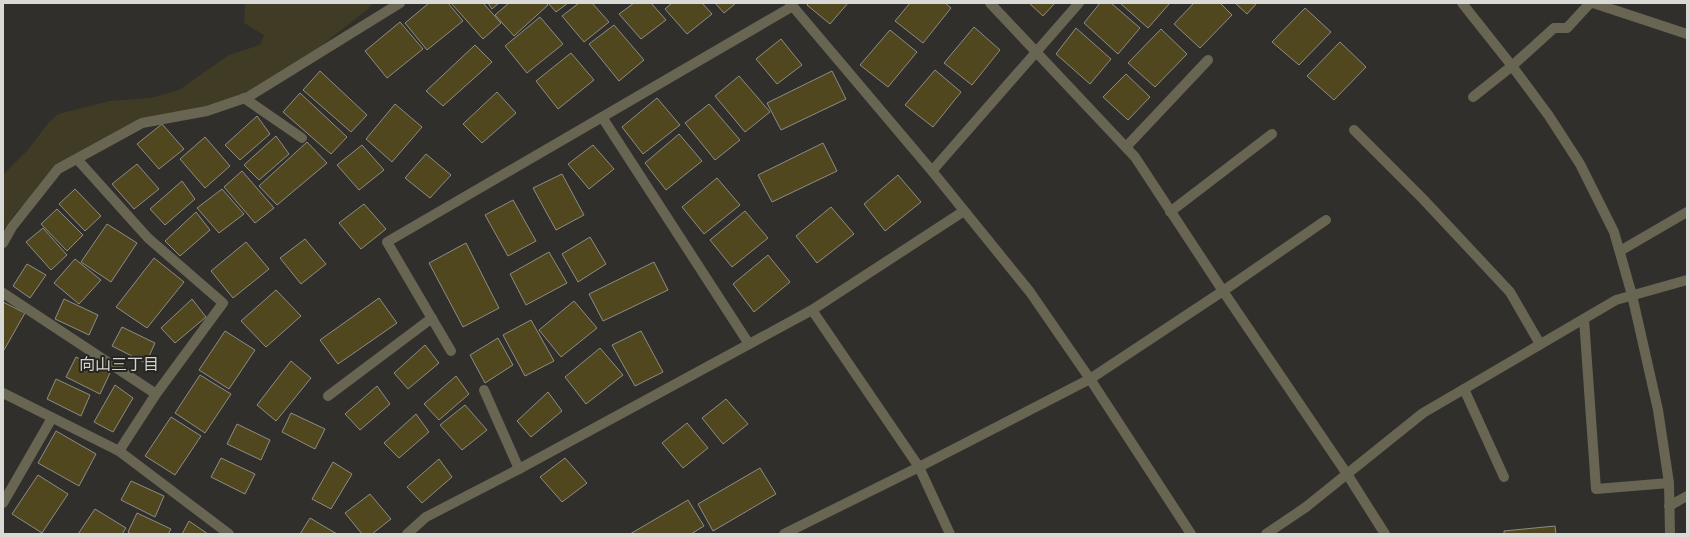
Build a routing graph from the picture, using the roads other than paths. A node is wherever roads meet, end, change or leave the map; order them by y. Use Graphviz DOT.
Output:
graph roads {
  1 [pos="400,3"];
  2 [pos="990,3"];
  3 [pos="1079,3"];
  4 [pos="1462,3"];
  5 [pos="1590,3"];
  6 [pos="1594,3"];
  7 [pos="792,5"];
  8 [pos="1687,34"];
  9 [pos="1036,52"];
  10 [pos="1208,60"];
  11 [pos="1512,66"];
  12 [pos="1473,97"];
  13 [pos="244,98"];
  14 [pos="602,117"];
  15 [pos="1354,130"];
  16 [pos="1272,134"];
  17 [pos="302,138"];
  18 [pos="1126,147"];
  19 [pos="77,159"];
  20 [pos="932,171"];
  21 [pos="964,210"];
  22 [pos="1170,212"];
  23 [pos="1687,212"];
  24 [pos="1326,220"];
  25 [pos="3,243"];
  26 [pos="1620,251"];
  27 [pos="1687,280"];
  28 [pos="1223,291"];
  29 [pos="3,293"];
  30 [pos="1632,295"];
  31 [pos="812,310"];
  32 [pos="432,318"];
  33 [pos="1584,319"];
  34 [pos="749,344"];
  35 [pos="1540,344"];
  36 [pos="451,351"];
  37 [pos="1090,379"];
  38 [pos="1464,389"];
  39 [pos="484,390"];
  40 [pos="3,393"];
  41 [pos="156,394"];
  42 [pos="328,396"];
  43 [pos="52,418"];
  44 [pos="119,451"];
  45 [pos="919,468"];
  46 [pos="519,469"];
  47 [pos="1348,474"];
  48 [pos="1504,477"];
  49 [pos="1669,482"];
  50 [pos="1687,496"];
  51 [pos="3,503"];
  52 [pos="1669,506"];
  53 [pos="229,534"];
  54 [pos="407,534"];
  55 [pos="784,534"];
  56 [pos="950,534"];
  57 [pos="1191,534"];
  58 [pos="1266,534"];
  59 [pos="1385,534"];
  60 [pos="1670,534"];
  1 -- 13 [label="street"];
  2 -- 9 [label="street"];
  3 -- 9 [label="street"];
  4 -- 11 [label="street"];
  5 -- 11 [label="street"];
  6 -- 8 [label="street"];
  7 -- 14 [label="street"];
  7 -- 20 [label="street"];
  9 -- 18 [label="street"];
  9 -- 20 [label="street"];
  10 -- 18 [label="street"];
  11 -- 12 [label="street"];
  11 -- 26 [label="street"];
  13 -- 17 [label="street"];
  13 -- 19 [label="street"];
  14 -- 32 [label="street"];
  14 -- 34 [label="street"];
  15 -- 35 [label="street"];
  16 -- 22 [label="street"];
  18 -- 22 [label="street"];
  19 -- 25 [label="street"];
  19 -- 41 [label="street"];
  20 -- 21 [label="street"];
  21 -- 31 [label="street"];
  21 -- 37 [label="street"];
  22 -- 28 [label="street"];
  23 -- 26 [label="street"];
  24 -- 28 [label="street"];
  26 -- 30 [label="street"];
  27 -- 30 [label="street"];
  28 -- 37 [label="street"];
  28 -- 47 [label="street"];
  29 -- 41 [label="street"];
  30 -- 33 [label="street"];
  30 -- 49 [label="street"];
  31 -- 34 [label="street"];
  31 -- 45 [label="street"];
  32 -- 36 [label="street"];
  32 -- 42 [label="street"];
  33 -- 35 [label="street"];
  33 -- 49 [label="street"];
  34 -- 46 [label="street"];
  35 -- 38 [label="street"];
  37 -- 45 [label="street"];
  37 -- 57 [label="street"];
  38 -- 47 [label="street"];
  38 -- 48 [label="street"];
  39 -- 46 [label="street"];
  40 -- 43 [label="street"];
  41 -- 44 [label="street"];
  43 -- 44 [label="street"];
  43 -- 51 [label="street"];
  44 -- 53 [label="street"];
  45 -- 55 [label="street"];
  45 -- 56 [label="street"];
  46 -- 54 [label="street"];
  47 -- 58 [label="street"];
  47 -- 59 [label="street"];
  49 -- 52 [label="street"];
  50 -- 52 [label="street"];
  52 -- 60 [label="street"];
}
